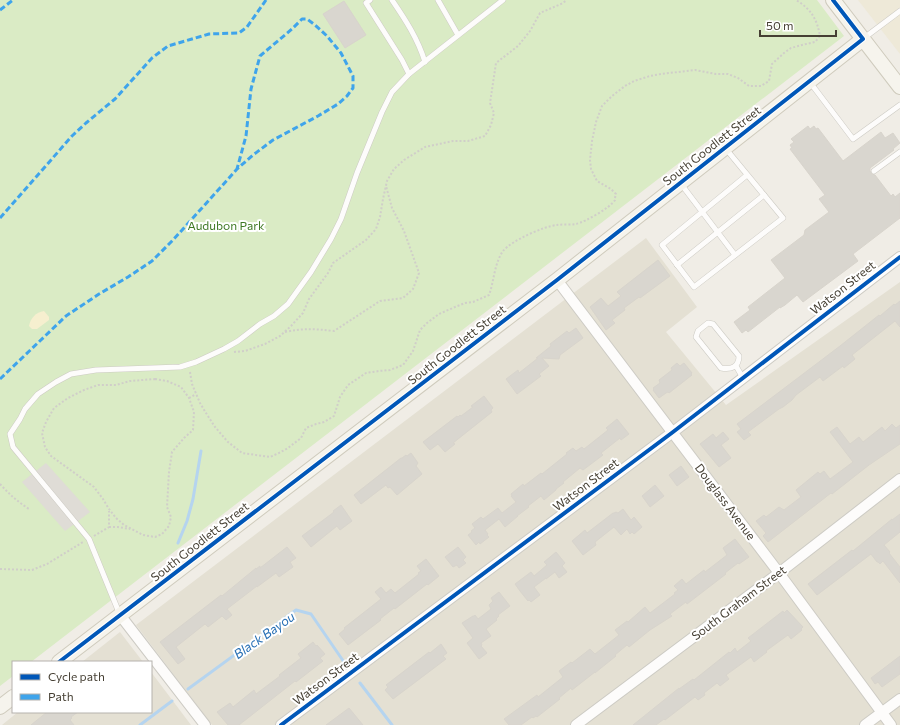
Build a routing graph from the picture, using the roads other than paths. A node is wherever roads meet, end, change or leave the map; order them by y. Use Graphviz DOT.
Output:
graph roads {
  1 [pos="392,0"];
  2 [pos="438,0"];
  3 [pos="503,0"];
  4 [pos="833,0"];
  5 [pos="368,1"];
  6 [pos="900,11"];
  7 [pos="458,35"];
  8 [pos="863,39"];
  9 [pos="425,62"];
  10 [pos="409,74"];
  11 [pos="809,81"];
  12 [pos="900,87"];
  13 [pos="900,105"];
  14 [pos="725,148"];
  15 [pos="900,152"];
  16 [pos="874,171"];
  17 [pos="747,175"];
  18 [pos="680,183"];
  19 [pos="764,195"];
  20 [pos="702,212"];
  21 [pos="718,233"];
  22 [pos="735,255"];
  23 [pos="900,257"];
  24 [pos="677,265"];
  25 [pos="557,280"];
  26 [pos="736,366"];
  27 [pos="743,378"];
  28 [pos="673,432"];
  29 [pos="900,479"];
  30 [pos="779,573"];
  31 [pos="120,616"];
  32 [pos="60,661"];
  33 [pos="12,698"];
  34 [pos="900,699"];
  35 [pos="0,707"];
  36 [pos="882,713"];
  37 [pos="205,725"];
  38 [pos="281,725"];
  39 [pos="576,725"];
  40 [pos="865,725"];
  41 [pos="891,725"];
  1 -- 9 [label="lane"];
  2 -- 7 [label="lane"];
  3 -- 7 [label="lane"];
  4 -- 8 [label="main road"];
  5 -- 10 [label="lane"];
  6 -- 8 [label="lane"];
  7 -- 9 [label="lane"];
  8 -- 11 [label="main road, South Goodlett Street"];
  8 -- 12 [label="main road"];
  9 -- 10 [label="lane"];
  10 -- 31 [label="lane"];
  11 -- 13 [label="lane"];
  11 -- 14 [label="main road, South Goodlett Street"];
  14 -- 17 [label="lane"];
  14 -- 18 [label="main road, South Goodlett Street"];
  15 -- 16 [label="lane"];
  17 -- 19 [label="lane"];
  17 -- 20 [label="lane"];
  18 -- 20 [label="lane"];
  18 -- 25 [label="main road, South Goodlett Street"];
  19 -- 21 [label="lane"];
  19 -- 22 [label="lane"];
  20 -- 21 [label="lane"];
  20 -- 24 [label="lane"];
  21 -- 22 [label="lane"];
  21 -- 24 [label="lane"];
  22 -- 24 [label="lane"];
  23 -- 27 [label="street, Watson Street"];
  25 -- 28 [label="street, Douglass Avenue"];
  25 -- 31 [label="main road, South Goodlett Street"];
  26 -- 26 [label="lane"];
  26 -- 27 [label="lane"];
  27 -- 28 [label="street, Watson Street"];
  28 -- 30 [label="street, Douglass Avenue"];
  28 -- 38 [label="street, Watson Street"];
  29 -- 30 [label="street, South Graham Street"];
  30 -- 36 [label="street, Douglass Avenue"];
  30 -- 39 [label="street, South Graham Street"];
  31 -- 32 [label="main road, South Goodlett Street"];
  31 -- 37 [label="street"];
  33 -- 35 [label="main road"];
  34 -- 36 [label="street"];
  36 -- 40 [label="street"];
  36 -- 41 [label="street, Douglass Avenue"];
}
